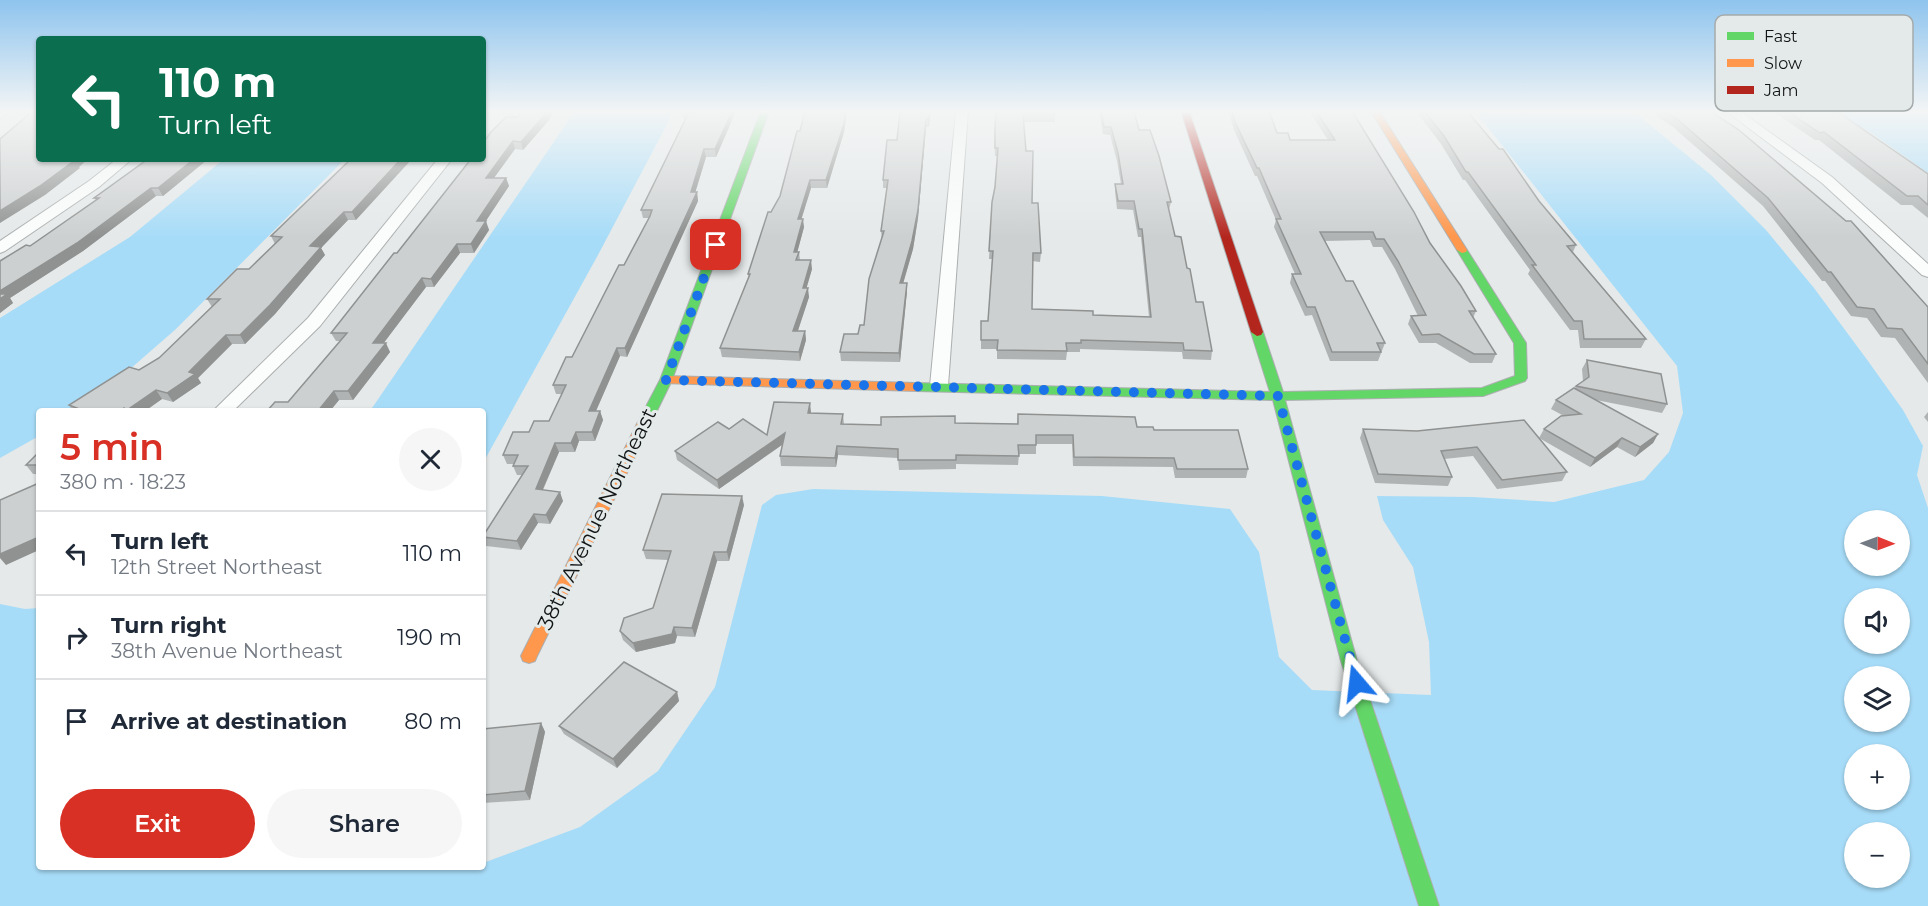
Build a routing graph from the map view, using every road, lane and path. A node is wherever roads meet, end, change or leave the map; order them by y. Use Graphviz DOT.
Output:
graph roads {
  1 [pos="749,153"];
  2 [pos="958,153"];
  3 [pos="1199,153"];
  4 [pos="1401,153"];
  5 [pos="1790,153"];
  6 [pos="121,162"];
  7 [pos="443,162"];
  8 [pos="0,248"];
  9 [pos="1928,272"];
  10 [pos="666,380"];
  11 [pos="939,386"];
  12 [pos="1278,396"];
  13 [pos="225,408"];
  14 [pos="529,656"];
  15 [pos="1429,906"];
  1 -- 10 [label="street, 38th Avenue Northeast"];
  2 -- 11 [label="street"];
  3 -- 12 [label="street"];
  4 -- 12 [label="street"];
  5 -- 9 [label="street"];
  6 -- 8 [label="street"];
  7 -- 13 [label="street"];
  10 -- 11 [label="street"];
  10 -- 14 [label="street, 38th Avenue Northeast"];
  11 -- 12 [label="street"];
  12 -- 15 [label="street"];
}
